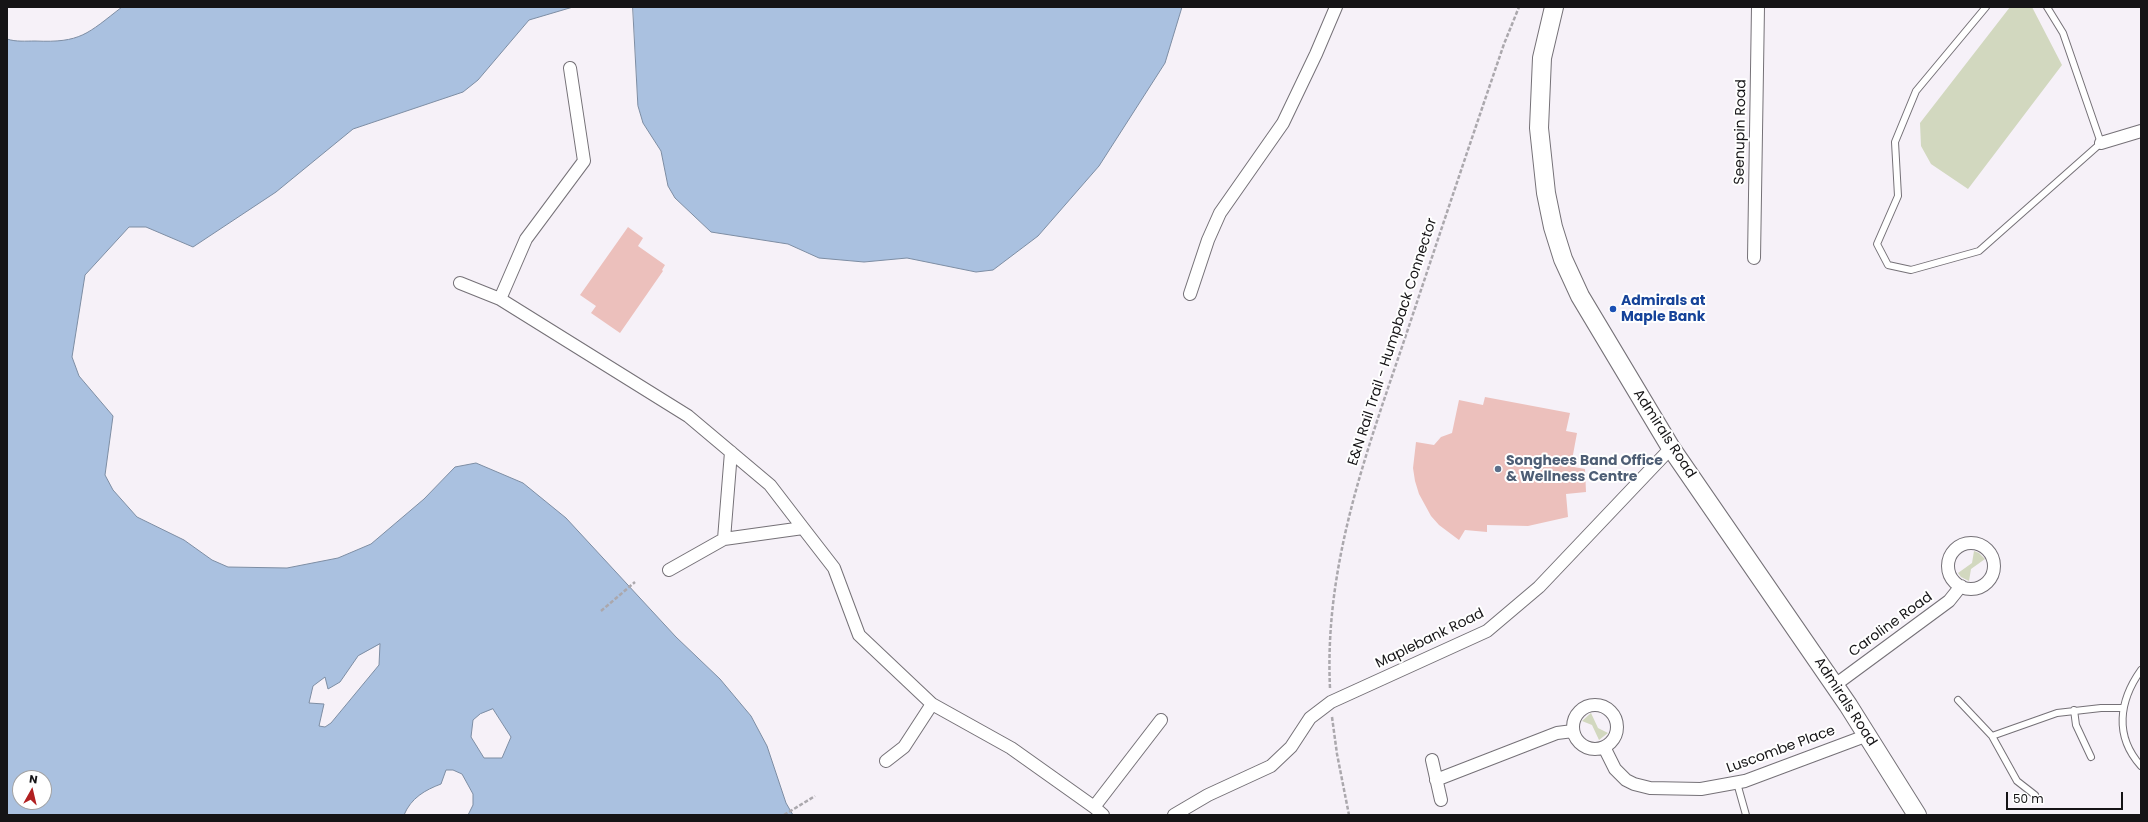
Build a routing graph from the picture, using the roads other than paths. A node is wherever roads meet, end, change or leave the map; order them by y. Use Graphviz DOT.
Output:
graph roads {
  1 [pos="1336,7"];
  2 [pos="1554,7"];
  3 [pos="1758,7"];
  4 [pos="1986,7"];
  5 [pos="2047,7"];
  6 [pos="570,68"];
  7 [pos="2141,131"];
  8 [pos="2101,143"];
  9 [pos="1754,258"];
  10 [pos="460,283"];
  11 [pos="1190,294"];
  12 [pos="500,299"];
  13 [pos="1671,448"];
  14 [pos="731,452"];
  15 [pos="804,528"];
  16 [pos="724,539"];
  17 [pos="669,570"];
  18 [pos="1961,586"];
  19 [pos="2141,670"];
  20 [pos="1835,685"];
  21 [pos="1958,700"];
  22 [pos="932,704"];
  23 [pos="2122,708"];
  24 [pos="2074,710"];
  25 [pos="1161,720"];
  26 [pos="1573,730"];
  27 [pos="1868,735"];
  28 [pos="1992,736"];
  29 [pos="1604,747"];
  30 [pos="2091,757"];
  31 [pos="1432,760"];
  32 [pos="886,761"];
  33 [pos="2141,766"];
  34 [pos="1436,780"];
  35 [pos="1737,783"];
  36 [pos="2035,795"];
  37 [pos="1441,800"];
  38 [pos="1098,811"];
  39 [pos="1174,815"];
  40 [pos="1746,815"];
  41 [pos="1917,815"];
  1 -- 11 [label="street"];
  2 -- 13 [label="main road, Admirals Road"];
  3 -- 9 [label="street, Seenupin Road"];
  4 -- 8 [label="lane"];
  5 -- 8 [label="lane"];
  6 -- 12 [label="street"];
  7 -- 8 [label="street"];
  10 -- 12 [label="street"];
  12 -- 14 [label="street"];
  13 -- 20 [label="main road, Admirals Road"];
  13 -- 39 [label="street, Maplebank Road"];
  14 -- 15 [label="street"];
  14 -- 16 [label="street"];
  15 -- 16 [label="street"];
  15 -- 22 [label="street"];
  16 -- 17 [label="street"];
  18 -- 20 [label="street, Caroline Road"];
  19 -- 23 [label="lane"];
  20 -- 27 [label="main road, Admirals Road"];
  21 -- 28 [label="lane"];
  22 -- 32 [label="street"];
  22 -- 38 [label="street"];
  23 -- 24 [label="lane"];
  23 -- 33 [label="lane"];
  24 -- 28 [label="lane"];
  24 -- 30 [label="lane"];
  25 -- 38 [label="street"];
  26 -- 29 [label="street"];
  26 -- 29 [label="street"];
  26 -- 34 [label="street"];
  27 -- 35 [label="street, Luscombe Place"];
  27 -- 41 [label="main road, Admirals Road"];
  28 -- 36 [label="lane"];
  29 -- 35 [label="street, Luscombe Place"];
  31 -- 34 [label="street"];
  34 -- 37 [label="street"];
  35 -- 40 [label="lane"];
}
